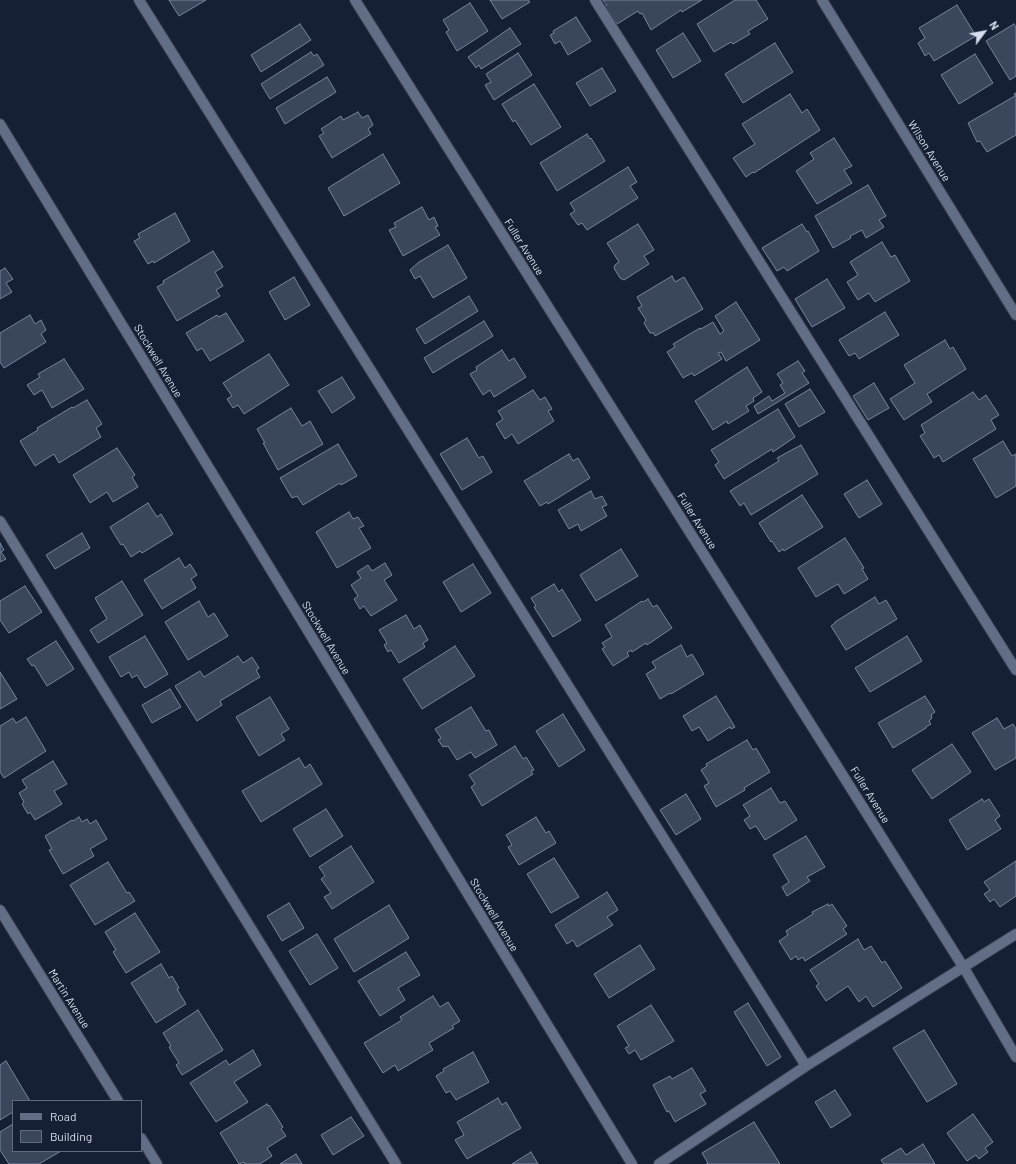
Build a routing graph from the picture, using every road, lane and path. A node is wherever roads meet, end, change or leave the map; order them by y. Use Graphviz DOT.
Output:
graph roads {
  1 [pos="139,0"];
  2 [pos="355,0"];
  3 [pos="595,0"];
  4 [pos="822,0"];
  5 [pos="0,124"];
  6 [pos="1016,315"];
  7 [pos="0,521"];
  8 [pos="1016,670"];
  9 [pos="0,910"];
  10 [pos="1016,934"];
  11 [pos="964,968"];
  12 [pos="1016,1057"];
  13 [pos="806,1066"];
  14 [pos="117,1100"];
  15 [pos="142,1140"];
  16 [pos="157,1164"];
  17 [pos="396,1164"];
  18 [pos="632,1164"];
  19 [pos="659,1164"];
  1 -- 13 [label="street"];
  2 -- 11 [label="street, Fuller Avenue"];
  3 -- 8 [label="street"];
  4 -- 6 [label="street, Wilson Avenue"];
  5 -- 18 [label="street, Stockwell Avenue"];
  7 -- 17 [label="street"];
  9 -- 14 [label="street, Martin Avenue"];
  10 -- 11 [label="street"];
  11 -- 12 [label="street, Fuller Avenue"];
  11 -- 13 [label="street"];
  13 -- 19 [label="street"];
  15 -- 16 [label="street"];
}
